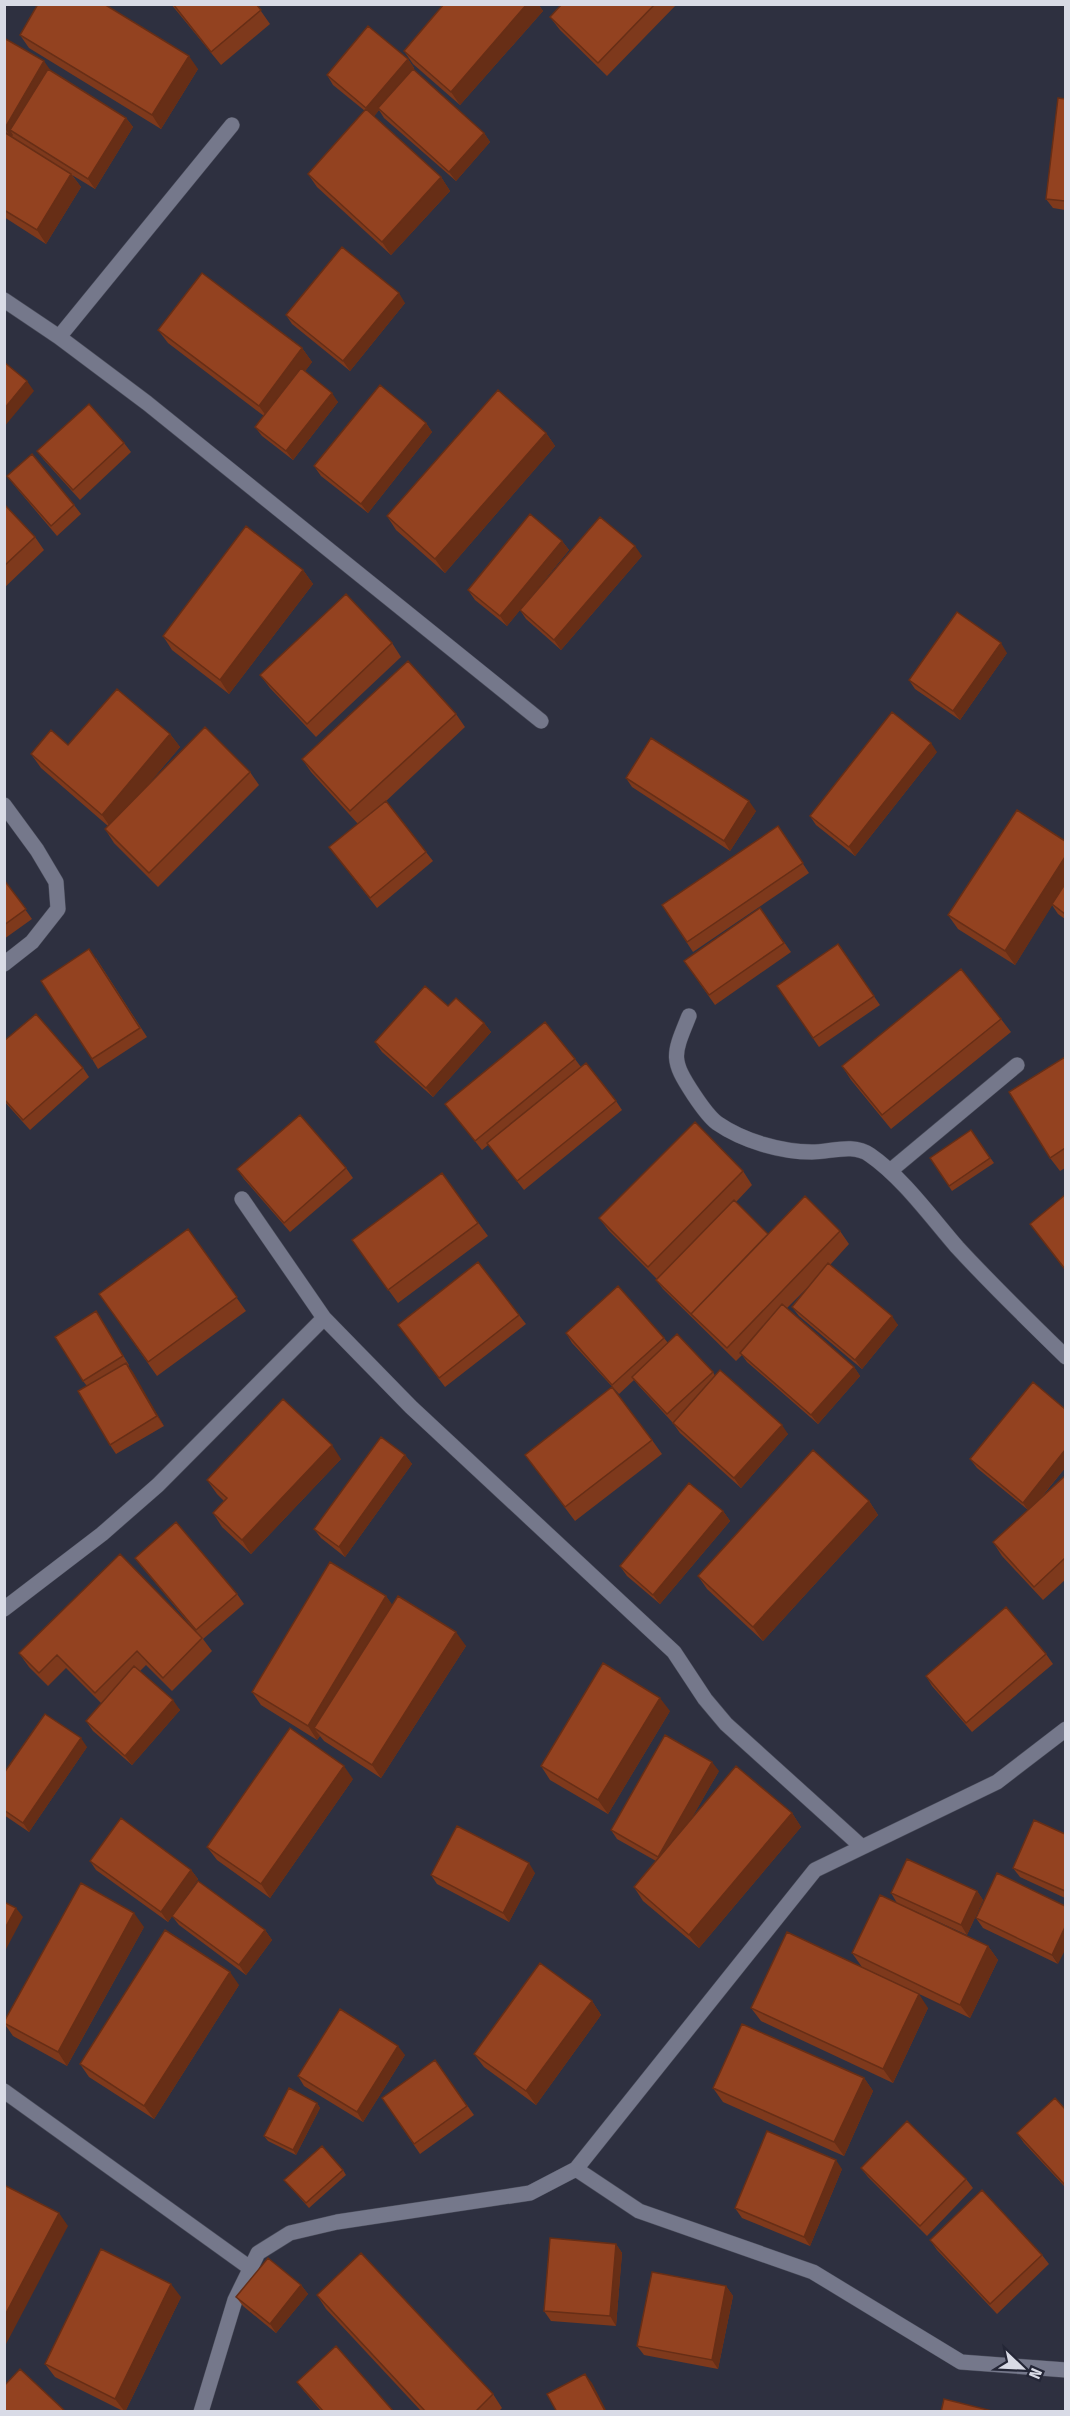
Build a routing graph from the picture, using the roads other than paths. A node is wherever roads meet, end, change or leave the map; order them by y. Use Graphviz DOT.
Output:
graph roads {
  1 [pos="232,125"];
  2 [pos="4,300"];
  3 [pos="59,337"];
  4 [pos="541,721"];
  5 [pos="4,805"];
  6 [pos="4,964"];
  7 [pos="689,1016"];
  8 [pos="1017,1065"];
  9 [pos="890,1172"];
  10 [pos="242,1199"];
  11 [pos="324,1318"];
  12 [pos="1065,1357"];
  13 [pos="4,1610"];
  14 [pos="1065,1730"];
  15 [pos="862,1847"];
  16 [pos="4,2091"];
  17 [pos="576,2169"];
  18 [pos="250,2268"];
  19 [pos="1065,2370"];
  20 [pos="201,2412"];
  1 -- 3 [label="street"];
  2 -- 3 [label="street"];
  3 -- 4 [label="street"];
  5 -- 6 [label="street"];
  7 -- 9 [label="street"];
  8 -- 9 [label="street"];
  9 -- 12 [label="street"];
  10 -- 11 [label="street"];
  11 -- 13 [label="street"];
  11 -- 15 [label="street"];
  14 -- 15 [label="street"];
  15 -- 17 [label="street"];
  16 -- 18 [label="street"];
  17 -- 18 [label="street"];
  17 -- 19 [label="street"];
  18 -- 20 [label="street"];
}
